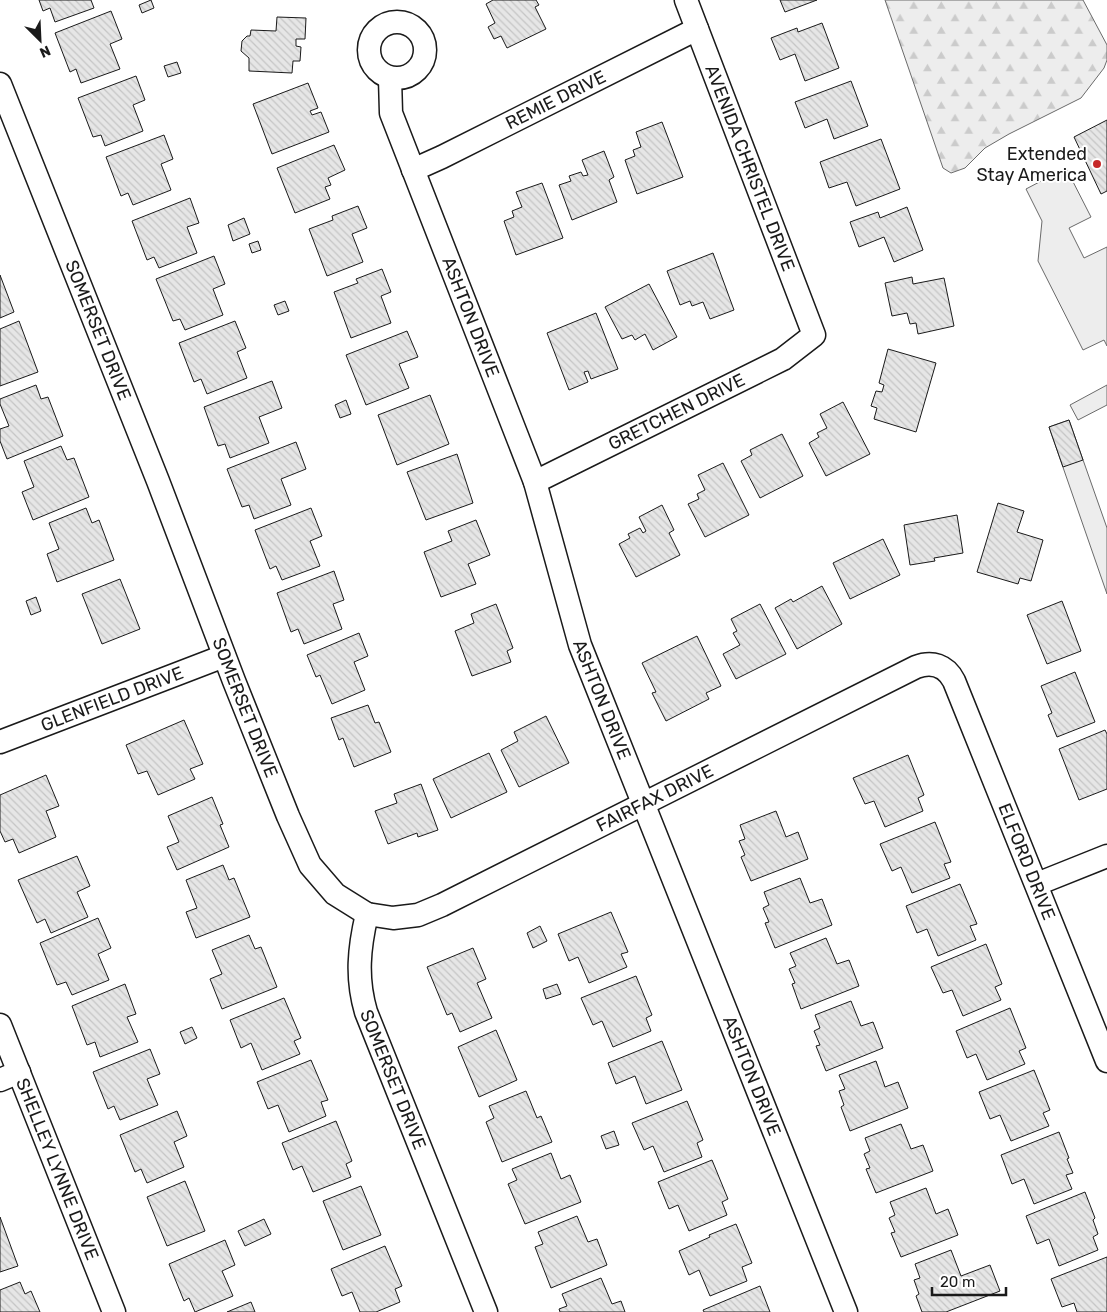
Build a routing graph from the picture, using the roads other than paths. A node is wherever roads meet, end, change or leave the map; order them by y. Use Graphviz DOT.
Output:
graph roads {
  1 [pos="686,0"];
  2 [pos="696,29"];
  3 [pos="390,78"];
  4 [pos="0,84"];
  5 [pos="413,170"];
  6 [pos="814,335"];
  7 [pos="535,482"];
  8 [pos="224,656"];
  9 [pos="939,666"];
  10 [pos="0,742"];
  11 [pos="644,803"];
  12 [pos="1107,856"];
  13 [pos="1037,884"];
  14 [pos="367,914"];
  15 [pos="0,1025"];
  16 [pos="1107,1061"];
  17 [pos="9,1076"];
  18 [pos="114,1312"];
  19 [pos="486,1312"];
  20 [pos="846,1312"];
  1 -- 2 [label="street, AVENIDA CHRISTEL DRIVE"];
  2 -- 5 [label="street, REMIE DRIVE"];
  2 -- 6 [label="street, AVENIDA CHRISTEL DRIVE"];
  3 -- 5 [label="street, ASHTON DRIVE"];
  4 -- 8 [label="street, SOMERSET DRIVE"];
  5 -- 7 [label="street, ASHTON DRIVE"];
  6 -- 7 [label="street, GRETCHEN DRIVE"];
  7 -- 11 [label="street, ASHTON DRIVE"];
  8 -- 10 [label="street, GLENFIELD DRIVE"];
  8 -- 14 [label="street, SOMERSET DRIVE"];
  9 -- 11 [label="street, FAIRFAX DRIVE"];
  9 -- 13 [label="street, ELFORD DRIVE"];
  11 -- 14 [label="street, FAIRFAX DRIVE"];
  11 -- 20 [label="street, ASHTON DRIVE"];
  12 -- 13 [label="street"];
  13 -- 16 [label="street, ELFORD DRIVE"];
  14 -- 19 [label="street, SOMERSET DRIVE"];
  15 -- 17 [label="street, SHELLEY LYNNE DRIVE"];
  17 -- 18 [label="street, SHELLEY LYNNE DRIVE"];
}
